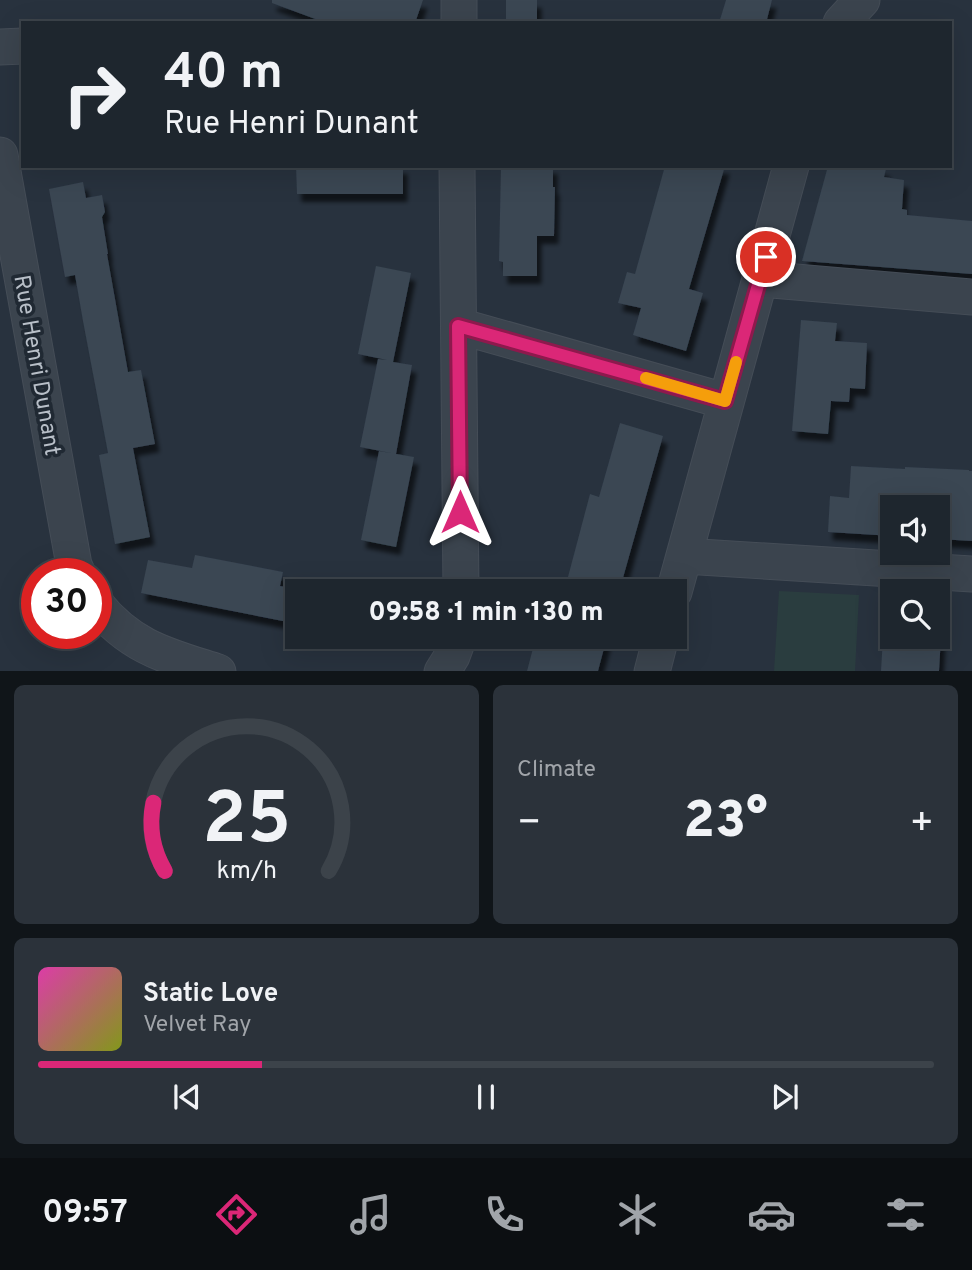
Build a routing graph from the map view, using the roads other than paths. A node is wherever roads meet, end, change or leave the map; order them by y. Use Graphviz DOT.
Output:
graph roads {
  1 [pos="460,0"];
  2 [pos="862,0"];
  3 [pos="459,21"];
  4 [pos="843,21"];
  5 [pos="21,46"];
  6 [pos="0,47"];
  7 [pos="0,155"];
  8 [pos="457,168"];
  9 [pos="790,168"];
  10 [pos="760,279"];
  11 [pos="972,298"];
  12 [pos="458,326"];
  13 [pos="725,401"];
  14 [pos="684,556"];
  15 [pos="74,558"];
  16 [pos="972,574"];
  17 [pos="461,579"];
  18 [pos="678,579"];
  19 [pos="112,622"];
  20 [pos="454,649"];
  21 [pos="658,649"];
  22 [pos="218,671"];
  23 [pos="442,671"];
  24 [pos="652,671"];
  1 -- 3 [label="street"];
  2 -- 4 [label="street"];
  5 -- 6 [label="street"];
  7 -- 15 [label="street, Rue Henri Dunant"];
  8 -- 12 [label="street"];
  9 -- 10 [label="street"];
  10 -- 11 [label="street"];
  10 -- 13 [label="street"];
  12 -- 13 [label="street"];
  12 -- 17 [label="street"];
  13 -- 14 [label="street"];
  14 -- 16 [label="street"];
  14 -- 18 [label="street"];
  19 -- 22 [label="street"];
  20 -- 23 [label="street"];
  21 -- 24 [label="street"];
}
